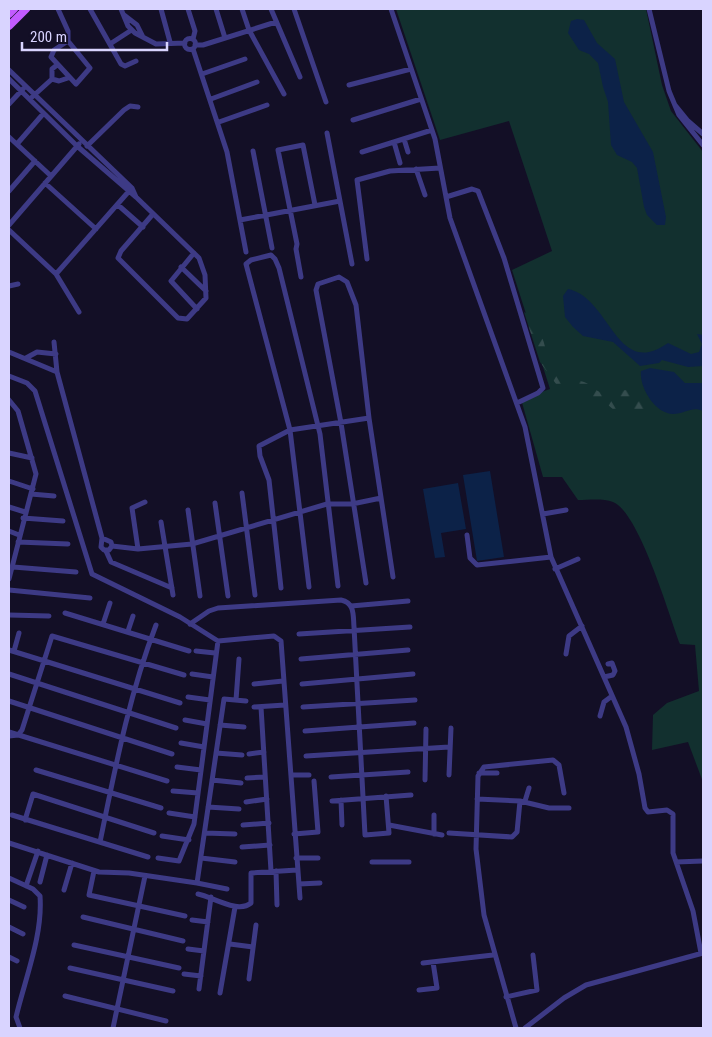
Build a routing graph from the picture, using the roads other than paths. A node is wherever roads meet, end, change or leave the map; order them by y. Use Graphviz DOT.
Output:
graph roads {
  1 [pos="14,9"];
  2 [pos="26,9"];
  3 [pos="58,9"];
  4 [pos="90,9"];
  5 [pos="121,9"];
  6 [pos="161,9"];
  7 [pos="188,9"];
  8 [pos="216,9"];
  9 [pos="242,9"];
  10 [pos="271,9"];
  11 [pos="294,9"];
  12 [pos="391,9"];
  13 [pos="649,9"];
  14 [pos="9,14"];
  15 [pos="124,15"];
  16 [pos="276,22"];
  17 [pos="9,26"];
  18 [pos="249,30"];
  19 [pos="130,31"];
  20 [pos="143,37"];
  21 [pos="225,38"];
  22 [pos="68,41"];
  23 [pos="170,42"];
  24 [pos="184,43"];
  25 [pos="110,44"];
  26 [pos="194,44"];
  27 [pos="245,58"];
  28 [pos="136,61"];
  29 [pos="57,65"];
  30 [pos="411,69"];
  31 [pos="9,70"];
  32 [pos="202,74"];
  33 [pos="300,77"];
  34 [pos="68,78"];
  35 [pos="9,79"];
  36 [pos="52,79"];
  37 [pos="257,82"];
  38 [pos="349,85"];
  39 [pos="23,89"];
  40 [pos="284,94"];
  41 [pos="31,98"];
  42 [pos="211,99"];
  43 [pos="421,99"];
  44 [pos="326,102"];
  45 [pos="673,103"];
  46 [pos="9,104"];
  47 [pos="267,105"];
  48 [pos="138,107"];
  49 [pos="43,114"];
  50 [pos="353,120"];
  51 [pos="219,122"];
  52 [pos="432,130"];
  53 [pos="327,133"];
  54 [pos="703,134"];
  55 [pos="9,137"];
  56 [pos="404,139"];
  57 [pos="82,141"];
  58 [pos="394,142"];
  59 [pos="17,144"];
  60 [pos="703,145"];
  61 [pos="77,146"];
  62 [pos="87,146"];
  63 [pos="253,151"];
  64 [pos="362,152"];
  65 [pos="408,152"];
  66 [pos="35,161"];
  67 [pos="400,163"];
  68 [pos="440,168"];
  69 [pos="416,170"];
  70 [pos="51,176"];
  71 [pos="45,183"];
  72 [pos="130,190"];
  73 [pos="9,191"];
  74 [pos="425,195"];
  75 [pos="446,196"];
  76 [pos="340,200"];
  77 [pos="118,205"];
  78 [pos="315,205"];
  79 [pos="290,210"];
  80 [pos="153,214"];
  81 [pos="265,215"];
  82 [pos="240,220"];
  83 [pos="9,225"];
  84 [pos="143,227"];
  85 [pos="96,229"];
  86 [pos="9,230"];
  87 [pos="272,248"];
  88 [pos="246,252"];
  89 [pos="194,253"];
  90 [pos="368,259"];
  91 [pos="352,264"];
  92 [pos="181,267"];
  93 [pos="56,274"];
  94 [pos="301,277"];
  95 [pos="18,284"];
  96 [pos="9,286"];
  97 [pos="207,291"];
  98 [pos="196,309"];
  99 [pos="79,312"];
  100 [pos="54,342"];
  101 [pos="9,352"];
  102 [pos="56,354"];
  103 [pos="26,358"];
  104 [pos="57,372"];
  105 [pos="9,376"];
  106 [pos="9,400"];
  107 [pos="516,403"];
  108 [pos="369,418"];
  109 [pos="342,423"];
  110 [pos="317,426"];
  111 [pos="290,430"];
  112 [pos="9,452"];
  113 [pos="32,458"];
  114 [pos="9,481"];
  115 [pos="32,492"];
  116 [pos="242,493"];
  117 [pos="54,496"];
  118 [pos="381,498"];
  119 [pos="145,502"];
  120 [pos="215,503"];
  121 [pos="327,504"];
  122 [pos="352,504"];
  123 [pos="9,506"];
  124 [pos="188,510"];
  125 [pos="566,510"];
  126 [pos="299,511"];
  127 [pos="543,514"];
  128 [pos="24,515"];
  129 [pos="272,518"];
  130 [pos="63,521"];
  131 [pos="161,522"];
  132 [pos="246,527"];
  133 [pos="9,531"];
  134 [pos="19,534"];
  135 [pos="467,535"];
  136 [pos="219,536"];
  137 [pos="102,538"];
  138 [pos="18,542"];
  139 [pos="68,544"];
  140 [pos="192,544"];
  141 [pos="112,546"];
  142 [pos="165,547"];
  143 [pos="138,549"];
  144 [pos="106,551"];
  145 [pos="551,557"];
  146 [pos="578,559"];
  147 [pos="13,567"];
  148 [pos="555,569"];
  149 [pos="76,572"];
  150 [pos="393,577"];
  151 [pos="9,579"];
  152 [pos="366,583"];
  153 [pos="338,586"];
  154 [pos="309,587"];
  155 [pos="172,588"];
  156 [pos="281,588"];
  157 [pos="9,590"];
  158 [pos="172,595"];
  159 [pos="255,595"];
  160 [pos="200,596"];
  161 [pos="228,596"];
  162 [pos="90,598"];
  163 [pos="408,601"];
  164 [pos="110,603"];
  165 [pos="352,606"];
  166 [pos="65,613"];
  167 [pos="9,614"];
  168 [pos="49,616"];
  169 [pos="134,616"];
  170 [pos="103,624"];
  171 [pos="190,624"];
  172 [pos="156,625"];
  173 [pos="582,626"];
  174 [pos="410,627"];
  175 [pos="128,631"];
  176 [pos="354,631"];
  177 [pos="19,633"];
  178 [pos="299,634"];
  179 [pos="151,639"];
  180 [pos="218,641"];
  181 [pos="11,650"];
  182 [pos="408,650"];
  183 [pos="188,651"];
  184 [pos="196,651"];
  185 [pos="215,654"];
  186 [pos="566,654"];
  187 [pos="354,655"];
  188 [pos="301,659"];
  189 [pos="45,660"];
  190 [pos="239,660"];
  191 [pos="142,663"];
  192 [pos="608,664"];
  193 [pos="9,674"];
  194 [pos="192,674"];
  195 [pos="413,674"];
  196 [pos="184,675"];
  197 [pos="212,677"];
  198 [pos="604,677"];
  199 [pos="355,679"];
  200 [pos="283,681"];
  201 [pos="254,684"];
  202 [pos="302,684"];
  203 [pos="38,685"];
  204 [pos="135,689"];
  205 [pos="612,696"];
  206 [pos="188,697"];
  207 [pos="210,700"];
  208 [pos="236,700"];
  209 [pos="415,700"];
  210 [pos="9,701"];
  211 [pos="246,701"];
  212 [pos="180,703"];
  213 [pos="359,704"];
  214 [pos="285,705"];
  215 [pos="254,707"];
  216 [pos="261,707"];
  217 [pos="303,707"];
  218 [pos="30,709"];
  219 [pos="127,712"];
  220 [pos="600,716"];
  221 [pos="185,720"];
  222 [pos="414,723"];
  223 [pos="207,724"];
  224 [pos="220,725"];
  225 [pos="244,727"];
  226 [pos="176,728"];
  227 [pos="360,728"];
  228 [pos="451,728"];
  229 [pos="426,729"];
  230 [pos="9,732"];
  231 [pos="305,732"];
  232 [pos="18,735"];
  233 [pos="9,736"];
  234 [pos="122,738"];
  235 [pos="181,744"];
  236 [pos="204,747"];
  237 [pos="426,747"];
  238 [pos="449,747"];
  239 [pos="361,751"];
  240 [pos="264,752"];
  241 [pos="216,753"];
  242 [pos="172,754"];
  243 [pos="250,754"];
  244 [pos="242,755"];
  245 [pos="306,756"];
  246 [pos="116,765"];
  247 [pos="177,767"];
  248 [pos="36,770"];
  249 [pos="201,770"];
  250 [pos="408,772"];
  251 [pos="479,773"];
  252 [pos="497,773"];
  253 [pos="449,774"];
  254 [pos="309,775"];
  255 [pos="362,775"];
  256 [pos="266,776"];
  257 [pos="291,776"];
  258 [pos="331,777"];
  259 [pos="247,778"];
  260 [pos="212,780"];
  261 [pos="425,780"];
  262 [pos="167,781"];
  263 [pos="314,781"];
  264 [pos="241,783"];
  265 [pos="529,788"];
  266 [pos="173,791"];
  267 [pos="110,792"];
  268 [pos="198,793"];
  269 [pos="564,793"];
  270 [pos="411,794"];
  271 [pos="386,796"];
  272 [pos="363,798"];
  273 [pos="477,799"];
  274 [pos="267,800"];
  275 [pos="332,800"];
  276 [pos="341,800"];
  277 [pos="522,801"];
  278 [pos="246,802"];
  279 [pos="161,808"];
  280 [pos="208,808"];
  281 [pos="570,808"];
  282 [pos="239,809"];
  283 [pos="169,813"];
  284 [pos="434,815"];
  285 [pos="12,816"];
  286 [pos="105,817"];
  287 [pos="195,817"];
  288 [pos="25,820"];
  289 [pos="269,823"];
  290 [pos="244,825"];
  291 [pos="342,825"];
  292 [pos="389,825"];
  293 [pos="205,832"];
  294 [pos="154,833"];
  295 [pos="449,833"];
  296 [pos="235,834"];
  297 [pos="294,834"];
  298 [pos="434,834"];
  299 [pos="442,835"];
  300 [pos="476,835"];
  301 [pos="162,836"];
  302 [pos="189,840"];
  303 [pos="100,842"];
  304 [pos="9,843"];
  305 [pos="270,846"];
  306 [pos="242,847"];
  307 [pos="38,852"];
  308 [pos="47,855"];
  309 [pos="148,857"];
  310 [pos="158,858"];
  311 [pos="201,858"];
  312 [pos="296,858"];
  313 [pos="318,858"];
  314 [pos="703,861"];
  315 [pos="235,862"];
  316 [pos="372,862"];
  317 [pos="409,862"];
  318 [pos="676,862"];
  319 [pos="72,863"];
  320 [pos="297,870"];
  321 [pos="94,871"];
  322 [pos="274,871"];
  323 [pos="145,876"];
  324 [pos="9,878"];
  325 [pos="40,882"];
  326 [pos="197,883"];
  327 [pos="320,883"];
  328 [pos="299,884"];
  329 [pos="26,886"];
  330 [pos="227,889"];
  331 [pos="64,890"];
  332 [pos="198,894"];
  333 [pos="211,897"];
  334 [pos="300,898"];
  335 [pos="9,900"];
  336 [pos="277,905"];
  337 [pos="139,906"];
  338 [pos="24,907"];
  339 [pos="235,907"];
  340 [pos="185,916"];
  341 [pos="83,917"];
  342 [pos="192,920"];
  343 [pos="208,922"];
  344 [pos="256,925"];
  345 [pos="9,927"];
  346 [pos="134,929"];
  347 [pos="23,934"];
  348 [pos="183,941"];
  349 [pos="230,944"];
  350 [pos="74,945"];
  351 [pos="253,947"];
  352 [pos="188,949"];
  353 [pos="204,951"];
  354 [pos="702,953"];
  355 [pos="493,955"];
  356 [pos="533,955"];
  357 [pos="9,957"];
  358 [pos="128,957"];
  359 [pos="17,961"];
  360 [pos="433,962"];
  361 [pos="423,963"];
  362 [pos="70,968"];
  363 [pos="179,968"];
  364 [pos="184,974"];
  365 [pos="201,976"];
  366 [pos="249,979"];
  367 [pos="124,980"];
  368 [pos="199,989"];
  369 [pos="419,990"];
  370 [pos="174,992"];
  371 [pos="220,993"];
  372 [pos="65,996"];
  373 [pos="506,997"];
  374 [pos="117,1009"];
  375 [pos="166,1020"];
  376 [pos="20,1028"];
  377 [pos="113,1028"];
  378 [pos="516,1028"];
  379 [pos="526,1028"];
  1 -- 14 [label="main road"];
  2 -- 17 [label="main road"];
  3 -- 22 [label="street"];
  4 -- 25 [label="street"];
  5 -- 15 [label="street"];
  6 -- 23 [label="street"];
  7 -- 26 [label="street"];
  8 -- 21 [label="street"];
  9 -- 18 [label="street"];
  10 -- 16 [label="street"];
  11 -- 44 [label="street"];
  12 -- 30 [label="street"];
  13 -- 45 [label="street"];
  15 -- 19 [label="street"];
  15 -- 20 [label="street"];
  16 -- 18 [label="street"];
  16 -- 33 [label="street"];
  18 -- 21 [label="street"];
  18 -- 40 [label="street"];
  19 -- 20 [label="street"];
  19 -- 25 [label="street"];
  20 -- 23 [label="street"];
  21 -- 26 [label="street"];
  22 -- 29 [label="street"];
  22 -- 34 [label="street"];
  23 -- 24 [label="street"];
  24 -- 26 [label="street"];
  24 -- 26 [label="street"];
  25 -- 28 [label="street"];
  26 -- 32 [label="street"];
  27 -- 32 [label="street"];
  29 -- 34 [label="street"];
  29 -- 36 [label="street"];
  30 -- 38 [label="street"];
  30 -- 43 [label="street"];
  31 -- 39 [label="street"];
  32 -- 42 [label="street"];
  34 -- 36 [label="street"];
  35 -- 39 [label="street"];
  36 -- 41 [label="street"];
  37 -- 42 [label="street"];
  39 -- 41 [label="street"];
  39 -- 46 [label="street"];
  41 -- 49 [label="street"];
  41 -- 57 [label="street"];
  42 -- 51 [label="street"];
  43 -- 50 [label="street"];
  43 -- 52 [label="street"];
  45 -- 54 [label="street"];
  45 -- 60 [label="street"];
  47 -- 51 [label="street"];
  48 -- 62 [label="street"];
  49 -- 59 [label="street"];
  49 -- 61 [label="street"];
  51 -- 82 [label="street"];
  52 -- 56 [label="street"];
  52 -- 68 [label="street"];
  53 -- 76 [label="street"];
  55 -- 59 [label="street"];
  56 -- 58 [label="street"];
  56 -- 65 [label="street"];
  57 -- 61 [label="street"];
  57 -- 62 [label="street"];
  58 -- 64 [label="street"];
  58 -- 67 [label="street"];
  59 -- 66 [label="street"];
  61 -- 70 [label="street"];
  61 -- 72 [label="street"];
  62 -- 72 [label="street"];
  63 -- 81 [label="street"];
  66 -- 70 [label="street"];
  66 -- 73 [label="street"];
  68 -- 69 [label="street"];
  68 -- 75 [label="street"];
  69 -- 74 [label="street"];
  69 -- 90 [label="street"];
  70 -- 71 [label="street"];
  71 -- 83 [label="street"];
  71 -- 85 [label="street"];
  72 -- 77 [label="street"];
  72 -- 80 [label="street"];
  75 -- 107 [label="street"];
  75 -- 107 [label="street"];
  76 -- 78 [label="street"];
  76 -- 91 [label="street"];
  77 -- 84 [label="street"];
  77 -- 85 [label="street"];
  78 -- 79 [label="street"];
  78 -- 79 [label="street"];
  79 -- 81 [label="street"];
  79 -- 94 [label="street"];
  80 -- 84 [label="street"];
  80 -- 89 [label="street"];
  81 -- 82 [label="street"];
  81 -- 87 [label="street"];
  82 -- 88 [label="street"];
  84 -- 98 [label="street"];
  85 -- 93 [label="street"];
  86 -- 93 [label="street"];
  89 -- 92 [label="street"];
  89 -- 97 [label="street"];
  92 -- 97 [label="street"];
  92 -- 98 [label="street"];
  93 -- 99 [label="street"];
  95 -- 96 [label="street"];
  97 -- 98 [label="street"];
  100 -- 102 [label="street"];
  101 -- 103 [label="street"];
  102 -- 103 [label="street"];
  102 -- 104 [label="street"];
  103 -- 104 [label="street"];
  104 -- 137 [label="street"];
  105 -- 171 [label="street"];
  106 -- 113 [label="street"];
  107 -- 127 [label="street"];
  108 -- 109 [label="street"];
  108 -- 109 [label="street"];
  108 -- 118 [label="street"];
  109 -- 110 [label="street"];
  109 -- 122 [label="street"];
  110 -- 111 [label="street"];
  110 -- 111 [label="street"];
  110 -- 121 [label="street"];
  111 -- 126 [label="street"];
  111 -- 129 [label="street"];
  112 -- 113 [label="street"];
  113 -- 115 [label="street"];
  114 -- 115 [label="street"];
  115 -- 117 [label="street"];
  115 -- 128 [label="street"];
  116 -- 132 [label="street"];
  118 -- 122 [label="street"];
  118 -- 150 [label="street"];
  119 -- 143 [label="street"];
  120 -- 136 [label="street"];
  121 -- 122 [label="street"];
  121 -- 126 [label="street"];
  121 -- 153 [label="street"];
  122 -- 152 [label="street"];
  123 -- 128 [label="street"];
  124 -- 140 [label="street"];
  125 -- 127 [label="street"];
  126 -- 129 [label="street"];
  126 -- 154 [label="street"];
  127 -- 145 [label="street"];
  128 -- 130 [label="street"];
  128 -- 134 [label="street"];
  129 -- 132 [label="street"];
  129 -- 156 [label="street"];
  131 -- 142 [label="street"];
  132 -- 136 [label="street"];
  132 -- 159 [label="street"];
  133 -- 134 [label="street"];
  134 -- 138 [label="street"];
  135 -- 145 [label="street"];
  136 -- 140 [label="street"];
  136 -- 161 [label="street"];
  137 -- 141 [label="street"];
  137 -- 144 [label="street"];
  138 -- 139 [label="street"];
  138 -- 147 [label="street"];
  140 -- 142 [label="street"];
  140 -- 160 [label="street"];
  141 -- 143 [label="street"];
  141 -- 144 [label="street"];
  142 -- 143 [label="street"];
  142 -- 155 [label="street"];
  144 -- 155 [label="street"];
  145 -- 148 [label="street"];
  146 -- 148 [label="street"];
  147 -- 149 [label="street"];
  147 -- 151 [label="street"];
  148 -- 173 [label="street"];
  155 -- 158 [label="street"];
  157 -- 162 [label="street"];
  163 -- 165 [label="street"];
  164 -- 170 [label="street"];
  165 -- 171 [label="street"];
  165 -- 176 [label="street"];
  166 -- 170 [label="street"];
  167 -- 168 [label="street"];
  169 -- 175 [label="street"];
  170 -- 175 [label="street"];
  171 -- 180 [label="street"];
  172 -- 179 [label="street"];
  173 -- 186 [label="street"];
  173 -- 198 [label="street"];
  174 -- 176 [label="street"];
  175 -- 179 [label="street"];
  176 -- 178 [label="street"];
  176 -- 187 [label="street"];
  177 -- 181 [label="street"];
  179 -- 183 [label="street"];
  179 -- 191 [label="street"];
  180 -- 185 [label="street"];
  180 -- 200 [label="street"];
  181 -- 189 [label="street"];
  182 -- 187 [label="street"];
  184 -- 185 [label="street"];
  185 -- 197 [label="street"];
  187 -- 188 [label="street"];
  187 -- 199 [label="street"];
  189 -- 191 [label="street"];
  189 -- 203 [label="street"];
  189 -- 204 [label="street"];
  190 -- 208 [label="street"];
  191 -- 196 [label="street"];
  191 -- 204 [label="street"];
  192 -- 198 [label="street"];
  193 -- 203 [label="street"];
  194 -- 197 [label="street"];
  195 -- 199 [label="street"];
  197 -- 207 [label="street"];
  198 -- 205 [label="street"];
  199 -- 202 [label="street"];
  199 -- 213 [label="street"];
  200 -- 201 [label="street"];
  200 -- 214 [label="street"];
  203 -- 218 [label="street"];
  203 -- 219 [label="street"];
  204 -- 212 [label="street"];
  204 -- 219 [label="street"];
  205 -- 220 [label="street"];
  205 -- 318 [label="street"];
  206 -- 207 [label="street"];
  207 -- 223 [label="street"];
  208 -- 211 [label="street"];
  208 -- 224 [label="street"];
  209 -- 213 [label="street"];
  210 -- 218 [label="street"];
  213 -- 217 [label="street"];
  213 -- 227 [label="street"];
  214 -- 216 [label="street"];
  214 -- 257 [label="street"];
  215 -- 216 [label="street"];
  216 -- 240 [label="street"];
  218 -- 232 [label="street"];
  218 -- 234 [label="street"];
  219 -- 226 [label="street"];
  219 -- 234 [label="street"];
  221 -- 223 [label="street"];
  222 -- 227 [label="street"];
  223 -- 236 [label="street"];
  224 -- 225 [label="street"];
  224 -- 241 [label="street"];
  227 -- 231 [label="street"];
  227 -- 239 [label="street"];
  228 -- 238 [label="street"];
  229 -- 237 [label="street"];
  230 -- 232 [label="street"];
  232 -- 233 [label="street"];
  232 -- 246 [label="street"];
  234 -- 242 [label="street"];
  234 -- 246 [label="street"];
  235 -- 236 [label="street"];
  236 -- 249 [label="street"];
  237 -- 238 [label="street"];
  237 -- 239 [label="street"];
  237 -- 261 [label="street"];
  238 -- 253 [label="street"];
  239 -- 245 [label="street"];
  239 -- 255 [label="street"];
  240 -- 243 [label="street"];
  240 -- 256 [label="street"];
  241 -- 244 [label="street"];
  241 -- 260 [label="street"];
  246 -- 262 [label="street"];
  246 -- 267 [label="street"];
  247 -- 249 [label="street"];
  248 -- 267 [label="street"];
  249 -- 268 [label="street"];
  250 -- 255 [label="street"];
  251 -- 252 [label="street"];
  251 -- 269 [label="street"];
  251 -- 273 [label="street"];
  254 -- 257 [label="street"];
  255 -- 258 [label="street"];
  255 -- 272 [label="street"];
  256 -- 259 [label="street"];
  256 -- 274 [label="street"];
  257 -- 297 [label="street"];
  260 -- 264 [label="street"];
  260 -- 280 [label="street"];
  263 -- 297 [label="street"];
  265 -- 277 [label="street"];
  266 -- 268 [label="street"];
  267 -- 279 [label="street"];
  267 -- 286 [label="street"];
  268 -- 287 [label="street"];
  270 -- 271 [label="street"];
  271 -- 272 [label="street"];
  271 -- 292 [label="street"];
  272 -- 276 [label="street"];
  272 -- 292 [label="street"];
  273 -- 277 [label="street"];
  273 -- 300 [label="street"];
  274 -- 278 [label="street"];
  274 -- 289 [label="street"];
  275 -- 276 [label="street"];
  276 -- 291 [label="street"];
  277 -- 281 [label="street"];
  277 -- 300 [label="street"];
  280 -- 282 [label="street"];
  280 -- 293 [label="street"];
  283 -- 287 [label="street"];
  284 -- 298 [label="street"];
  285 -- 288 [label="street"];
  286 -- 288 [label="street"];
  286 -- 294 [label="street"];
  286 -- 303 [label="street"];
  287 -- 302 [label="street"];
  288 -- 303 [label="street"];
  289 -- 290 [label="street"];
  289 -- 305 [label="street"];
  292 -- 298 [label="street"];
  293 -- 296 [label="street"];
  293 -- 311 [label="street"];
  295 -- 300 [label="street"];
  297 -- 312 [label="street"];
  298 -- 299 [label="street"];
  300 -- 355 [label="street"];
  301 -- 302 [label="street"];
  302 -- 310 [label="street"];
  303 -- 309 [label="street"];
  304 -- 307 [label="street"];
  305 -- 306 [label="street"];
  305 -- 322 [label="street"];
  307 -- 308 [label="street"];
  307 -- 329 [label="street"];
  308 -- 319 [label="street"];
  308 -- 325 [label="street"];
  311 -- 315 [label="street"];
  311 -- 326 [label="street"];
  312 -- 313 [label="street"];
  312 -- 320 [label="street"];
  314 -- 318 [label="street"];
  316 -- 317 [label="street"];
  318 -- 354 [label="street"];
  319 -- 321 [label="street"];
  319 -- 331 [label="street"];
  320 -- 322 [label="street"];
  320 -- 328 [label="street"];
  321 -- 323 [label="street"];
  321 -- 337 [label="street"];
  322 -- 336 [label="street"];
  322 -- 339 [label="street"];
  323 -- 326 [label="street"];
  323 -- 337 [label="street"];
  324 -- 329 [label="street"];
  326 -- 330 [label="street"];
  327 -- 328 [label="street"];
  328 -- 334 [label="street"];
  329 -- 376 [label="street"];
  332 -- 333 [label="street"];
  333 -- 339 [label="street"];
  333 -- 343 [label="street"];
  335 -- 338 [label="street"];
  337 -- 340 [label="street"];
  337 -- 346 [label="street"];
  339 -- 349 [label="street"];
  341 -- 346 [label="street"];
  342 -- 343 [label="street"];
  343 -- 353 [label="street"];
  344 -- 351 [label="street"];
  345 -- 347 [label="street"];
  346 -- 348 [label="street"];
  346 -- 358 [label="street"];
  349 -- 351 [label="street"];
  349 -- 371 [label="street"];
  350 -- 358 [label="street"];
  351 -- 366 [label="street"];
  352 -- 353 [label="street"];
  353 -- 365 [label="street"];
  354 -- 379 [label="street"];
  355 -- 360 [label="street"];
  355 -- 373 [label="street"];
  356 -- 373 [label="street"];
  357 -- 359 [label="street"];
  358 -- 363 [label="street"];
  358 -- 367 [label="street"];
  360 -- 361 [label="street"];
  360 -- 369 [label="street"];
  362 -- 367 [label="street"];
  364 -- 365 [label="street"];
  365 -- 368 [label="street"];
  367 -- 370 [label="street"];
  367 -- 374 [label="street"];
  372 -- 374 [label="street"];
  373 -- 378 [label="street"];
  374 -- 375 [label="street"];
  374 -- 377 [label="street"];
}
